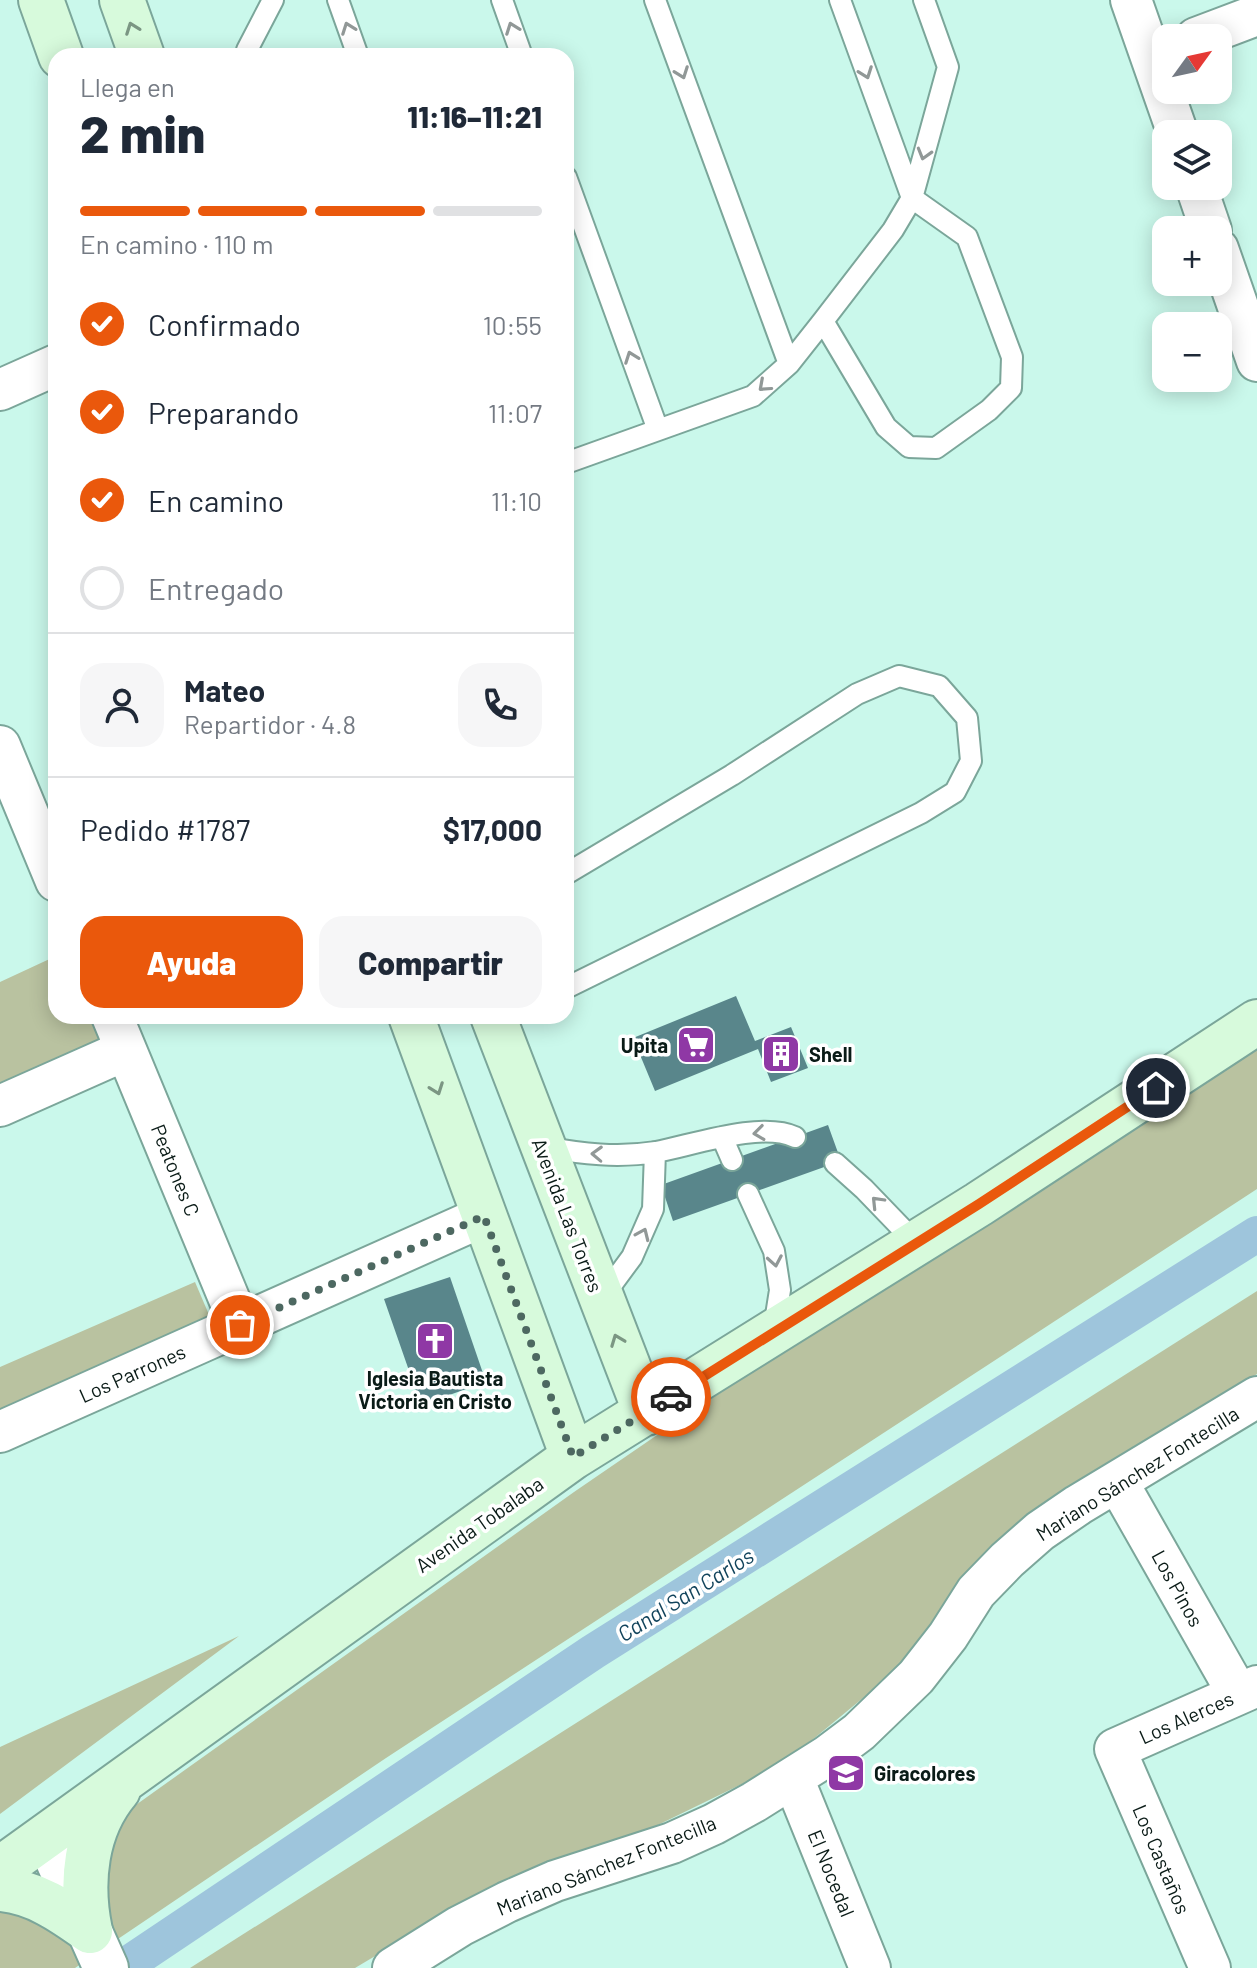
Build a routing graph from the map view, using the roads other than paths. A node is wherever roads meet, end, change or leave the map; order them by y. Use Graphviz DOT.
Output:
graph roads {
  1 [pos="41,0"];
  2 [pos="122,0"];
  3 [pos="273,0"];
  4 [pos="338,0"];
  5 [pos="502,0"];
  6 [pos="655,0"];
  7 [pos="840,0"];
  8 [pos="924,0"];
  9 [pos="1131,0"];
  10 [pos="1257,15"];
  11 [pos="1232,24"];
  12 [pos="1152,40"];
  13 [pos="58,48"];
  14 [pos="139,48"];
  15 [pos="248,48"];
  16 [pos="355,48"];
  17 [pos="519,48"];
  18 [pos="912,198"];
  19 [pos="574,199"];
  20 [pos="1232,272"];
  21 [pos="1246,294"];
  22 [pos="823,321"];
  23 [pos="1257,361"];
  24 [pos="789,364"];
  25 [pos="48,369"];
  26 [pos="0,390"];
  27 [pos="658,430"];
  28 [pos="574,460"];
  29 [pos="0,746"];
  30 [pos="574,861"];
  31 [pos="48,862"];
  32 [pos="574,984"];
  33 [pos="1257,1022"];
  34 [pos="414,1024"];
  35 [pos="501,1024"];
  36 [pos="119,1033"];
  37 [pos="0,1106"];
  38 [pos="722,1137"];
  39 [pos="795,1137"];
  40 [pos="541,1146"];
  41 [pos="655,1152"];
  42 [pos="732,1160"];
  43 [pos="835,1163"];
  44 [pos="748,1194"];
  45 [pos="484,1216"];
  46 [pos="917,1244"];
  47 [pos="601,1299"];
  48 [pos="240,1325"];
  49 [pos="774,1332"];
  50 [pos="1257,1397"];
  51 [pos="646,1413"];
  52 [pos="0,1432"];
  53 [pos="573,1457"];
  54 [pos="1118,1483"];
  55 [pos="1247,1690"];
  56 [pos="1115,1749"];
  57 [pos="131,1774"];
  58 [pos="793,1778"];
  59 [pos="47,1836"];
  60 [pos="0,1869"];
  61 [pos="0,1889"];
  62 [pos="99,1952"];
  63 [pos="393,1968"];
  64 [pos="870,1968"];
  65 [pos="1210,1968"];
  1 -- 13 [label="main road"];
  14 -- 2 [label="main road, one-way"];
  3 -- 15 [label="lane"];
  16 -- 4 [label="lane, one-way"];
  17 -- 5 [label="lane, one-way"];
  6 -- 24 [label="lane, one-way"];
  7 -- 18 [label="lane, one-way"];
  8 -- 18 [label="lane, one-way"];
  9 -- 12 [label="street"];
  10 -- 11 [label="street"];
  18 -- 22 [label="lane"];
  18 -- 22 [label="lane"];
  27 -- 19 [label="lane, one-way"];
  20 -- 21 [label="street"];
  21 -- 23 [label="street"];
  22 -- 24 [label="lane"];
  24 -- 27 [label="lane, one-way"];
  25 -- 26 [label="street"];
  27 -- 28 [label="lane"];
  29 -- 31 [label="street"];
  30 -- 32 [label="lane"];
  33 -- 46 [label="main road, Avenida Tobalaba"];
  34 -- 45 [label="main road, one-way"];
  35 -- 40 [label="main road, Avenida Las Torres"];
  36 -- 37 [label="street"];
  36 -- 48 [label="street, Peatones C"];
  39 -- 38 [label="lane, one-way"];
  38 -- 41 [label="lane"];
  38 -- 42 [label="lane"];
  41 -- 40 [label="lane, one-way"];
  40 -- 47 [label="main road, Avenida Las Torres"];
  47 -- 41 [label="lane, one-way"];
  46 -- 43 [label="lane, one-way"];
  44 -- 49 [label="lane, one-way"];
  45 -- 48 [label="street, Los Parrones"];
  45 -- 53 [label="main road"];
  46 -- 49 [label="main road, Avenida Tobalaba"];
  51 -- 47 [label="main road, Avenida Las Torres, one-way"];
  48 -- 52 [label="street, Los Parrones"];
  49 -- 51 [label="main road, Avenida Tobalaba"];
  50 -- 54 [label="street, Mariano Sánchez Fontecilla"];
  51 -- 53 [label="main road, Avenida Tobalaba"];
  53 -- 57 [label="main road, Avenida Tobalaba"];
  54 -- 55 [label="street, Los Pinos"];
  54 -- 58 [label="street, Mariano Sánchez Fontecilla"];
  55 -- 56 [label="street, Los Alerces"];
  56 -- 65 [label="street, Los Castaños"];
  57 -- 59 [label="main road, Avenida Tobalaba"];
  57 -- 62 [label="main road"];
  58 -- 63 [label="street, Mariano Sánchez Fontecilla"];
  58 -- 64 [label="street, El Nocedal"];
  59 -- 60 [label="main road, Avenida Tobalaba"];
  59 -- 62 [label="street"];
  61 -- 62 [label="main road"];
}
